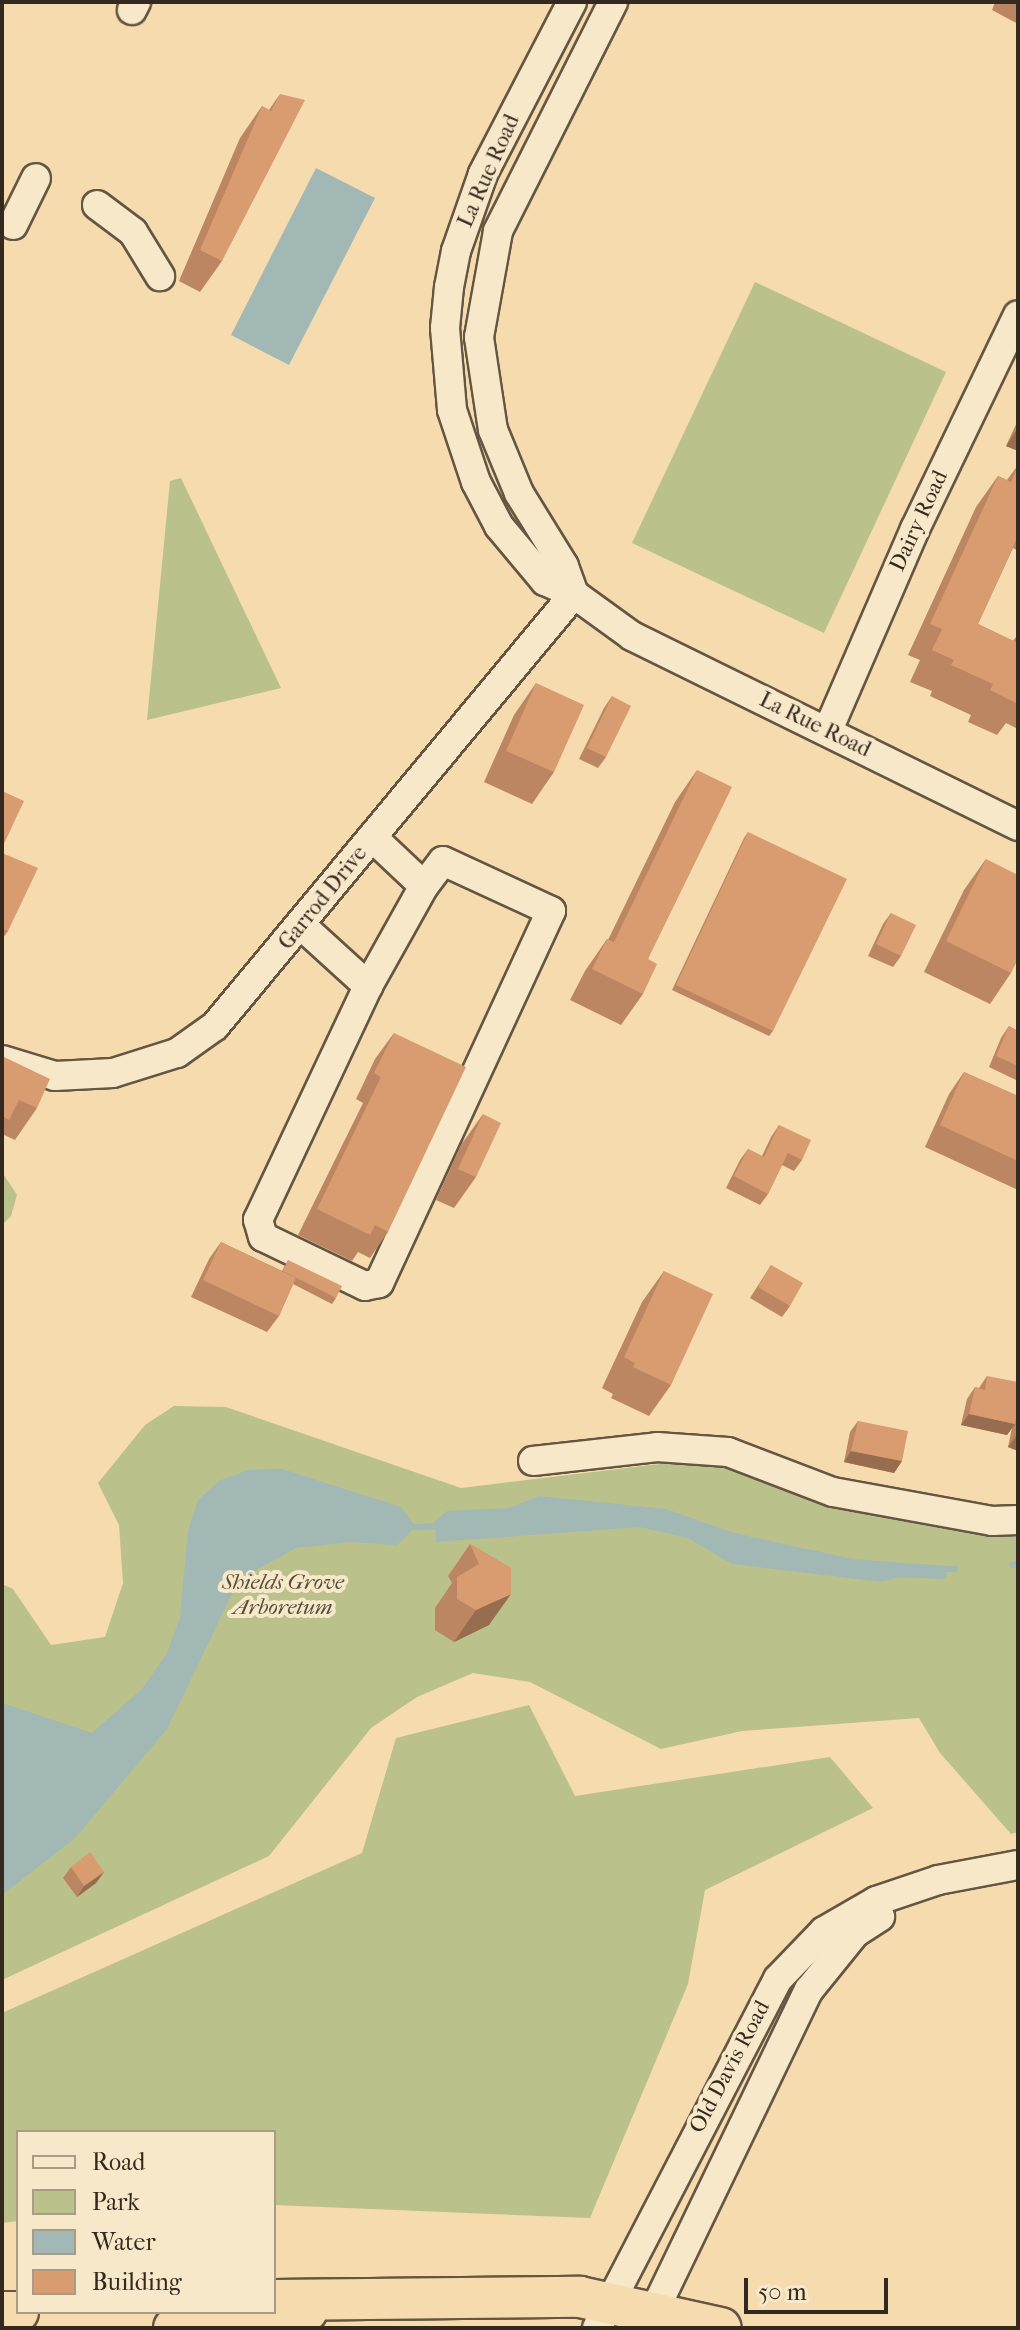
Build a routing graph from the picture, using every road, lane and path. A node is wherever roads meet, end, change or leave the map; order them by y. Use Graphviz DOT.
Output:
graph roads {
  1 [pos="572,2"];
  2 [pos="613,2"];
  3 [pos="36,178"];
  4 [pos="97,205"];
  5 [pos="13,225"];
  6 [pos="160,276"];
  7 [pos="1018,315"];
  8 [pos="574,594"];
  9 [pos="828,730"];
  10 [pos="1018,826"];
  11 [pos="372,837"];
  12 [pos="424,886"];
  13 [pos="301,925"];
  14 [pos="368,986"];
  15 [pos="2,1060"];
  16 [pos="533,1461"];
  17 [pos="1018,1520"];
  18 [pos="1018,1865"];
  19 [pos="938,1880"];
  20 [pos="276,2300"];
  21 [pos="378,2300"];
  22 [pos="603,2315"];
  23 [pos="650,2319"];
  24 [pos="174,2328"];
  25 [pos="721,2328"];
  1 -- 8 [label="street, La Rue Road"];
  2 -- 8 [label="street, La Rue Road"];
  3 -- 5 [label="street"];
  4 -- 6 [label="street"];
  7 -- 9 [label="street, Dairy Road"];
  8 -- 9 [label="street, La Rue Road"];
  8 -- 11 [label="street, Garrod Drive"];
  9 -- 10 [label="street, La Rue Road"];
  11 -- 12 [label="street"];
  11 -- 13 [label="street, Garrod Drive"];
  12 -- 14 [label="street"];
  12 -- 14 [label="street"];
  13 -- 14 [label="street"];
  13 -- 15 [label="street, Garrod Drive"];
  16 -- 17 [label="street"];
  18 -- 19 [label="street, Old Davis Road"];
  19 -- 22 [label="street, Old Davis Road"];
  19 -- 23 [label="street, Old Davis Road"];
  20 -- 21 [label="highway"];
  21 -- 22 [label="highway"];
  21 -- 24 [label="highway"];
  22 -- 23 [label="highway"];
  23 -- 25 [label="highway"];
}
